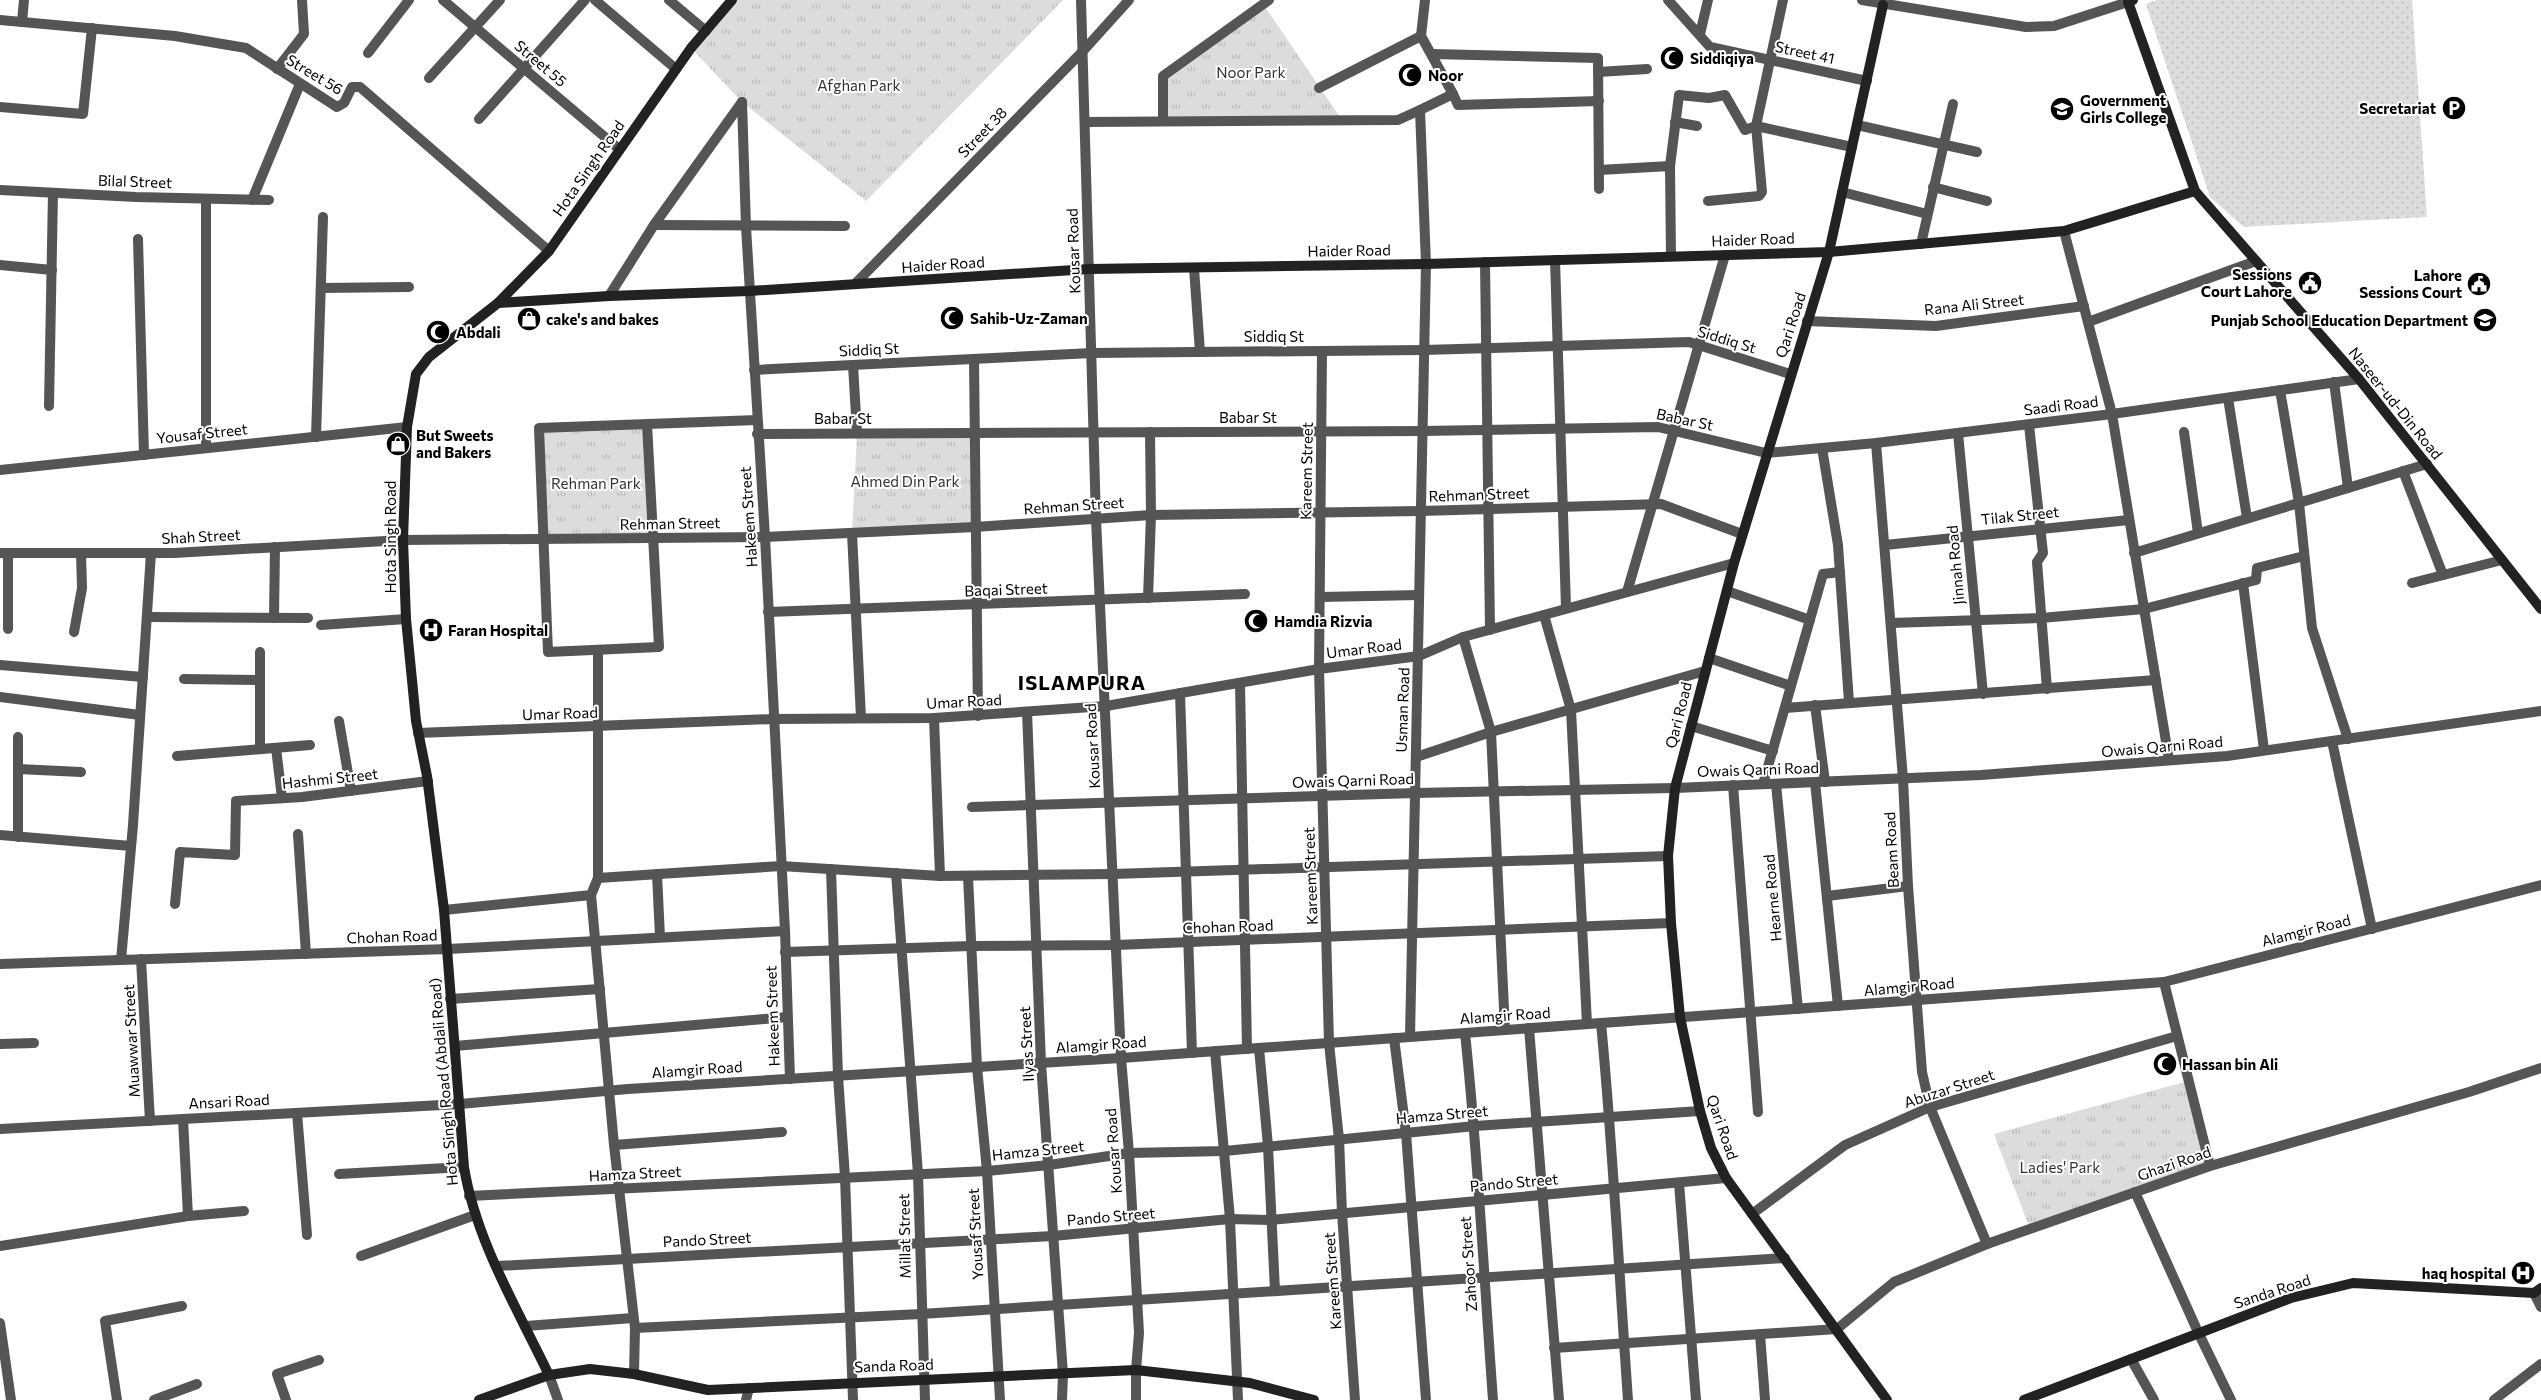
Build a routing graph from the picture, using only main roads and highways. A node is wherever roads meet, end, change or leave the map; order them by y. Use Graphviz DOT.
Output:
graph roads {
  1 [pos="732,0"];
  2 [pos="2131,1"];
  3 [pos="1884,2"];
  4 [pos="2195,191"];
  5 [pos="1829,252"];
  6 [pos="498,303"];
  7 [pos="2541,609"];
  8 [pos="448,949"];
  9 [pos="2537,1290"];
  10 [pos="550,1375"];
  11 [pos="2046,1396"];
  12 [pos="1309,1399"];
  13 [pos="481,1400"];
  14 [pos="1887,1400"];
  15 [pos="2024,1400"];
  1 -- 6 [label="main road, Hota Singh Road"];
  2 -- 4 [label="main road, Naseer-ud-Din Road"];
  3 -- 5 [label="main road, Qari Road"];
  4 -- 5 [label="main road, Haider Road"];
  4 -- 7 [label="main road, Naseer-ud-Din Road"];
  5 -- 6 [label="main road, Haider Road"];
  5 -- 14 [label="main road, Qari Road"];
  6 -- 8 [label="main road, Hota Singh Road"];
  8 -- 10 [label="main road, Hota Singh Road (Abdali Road)"];
  9 -- 11 [label="main road, Sanda Road"];
  10 -- 12 [label="main road, Sanda Road"];
  10 -- 13 [label="main road, Sanda Road"];
  11 -- 15 [label="main road, Sanda Road"];
}
